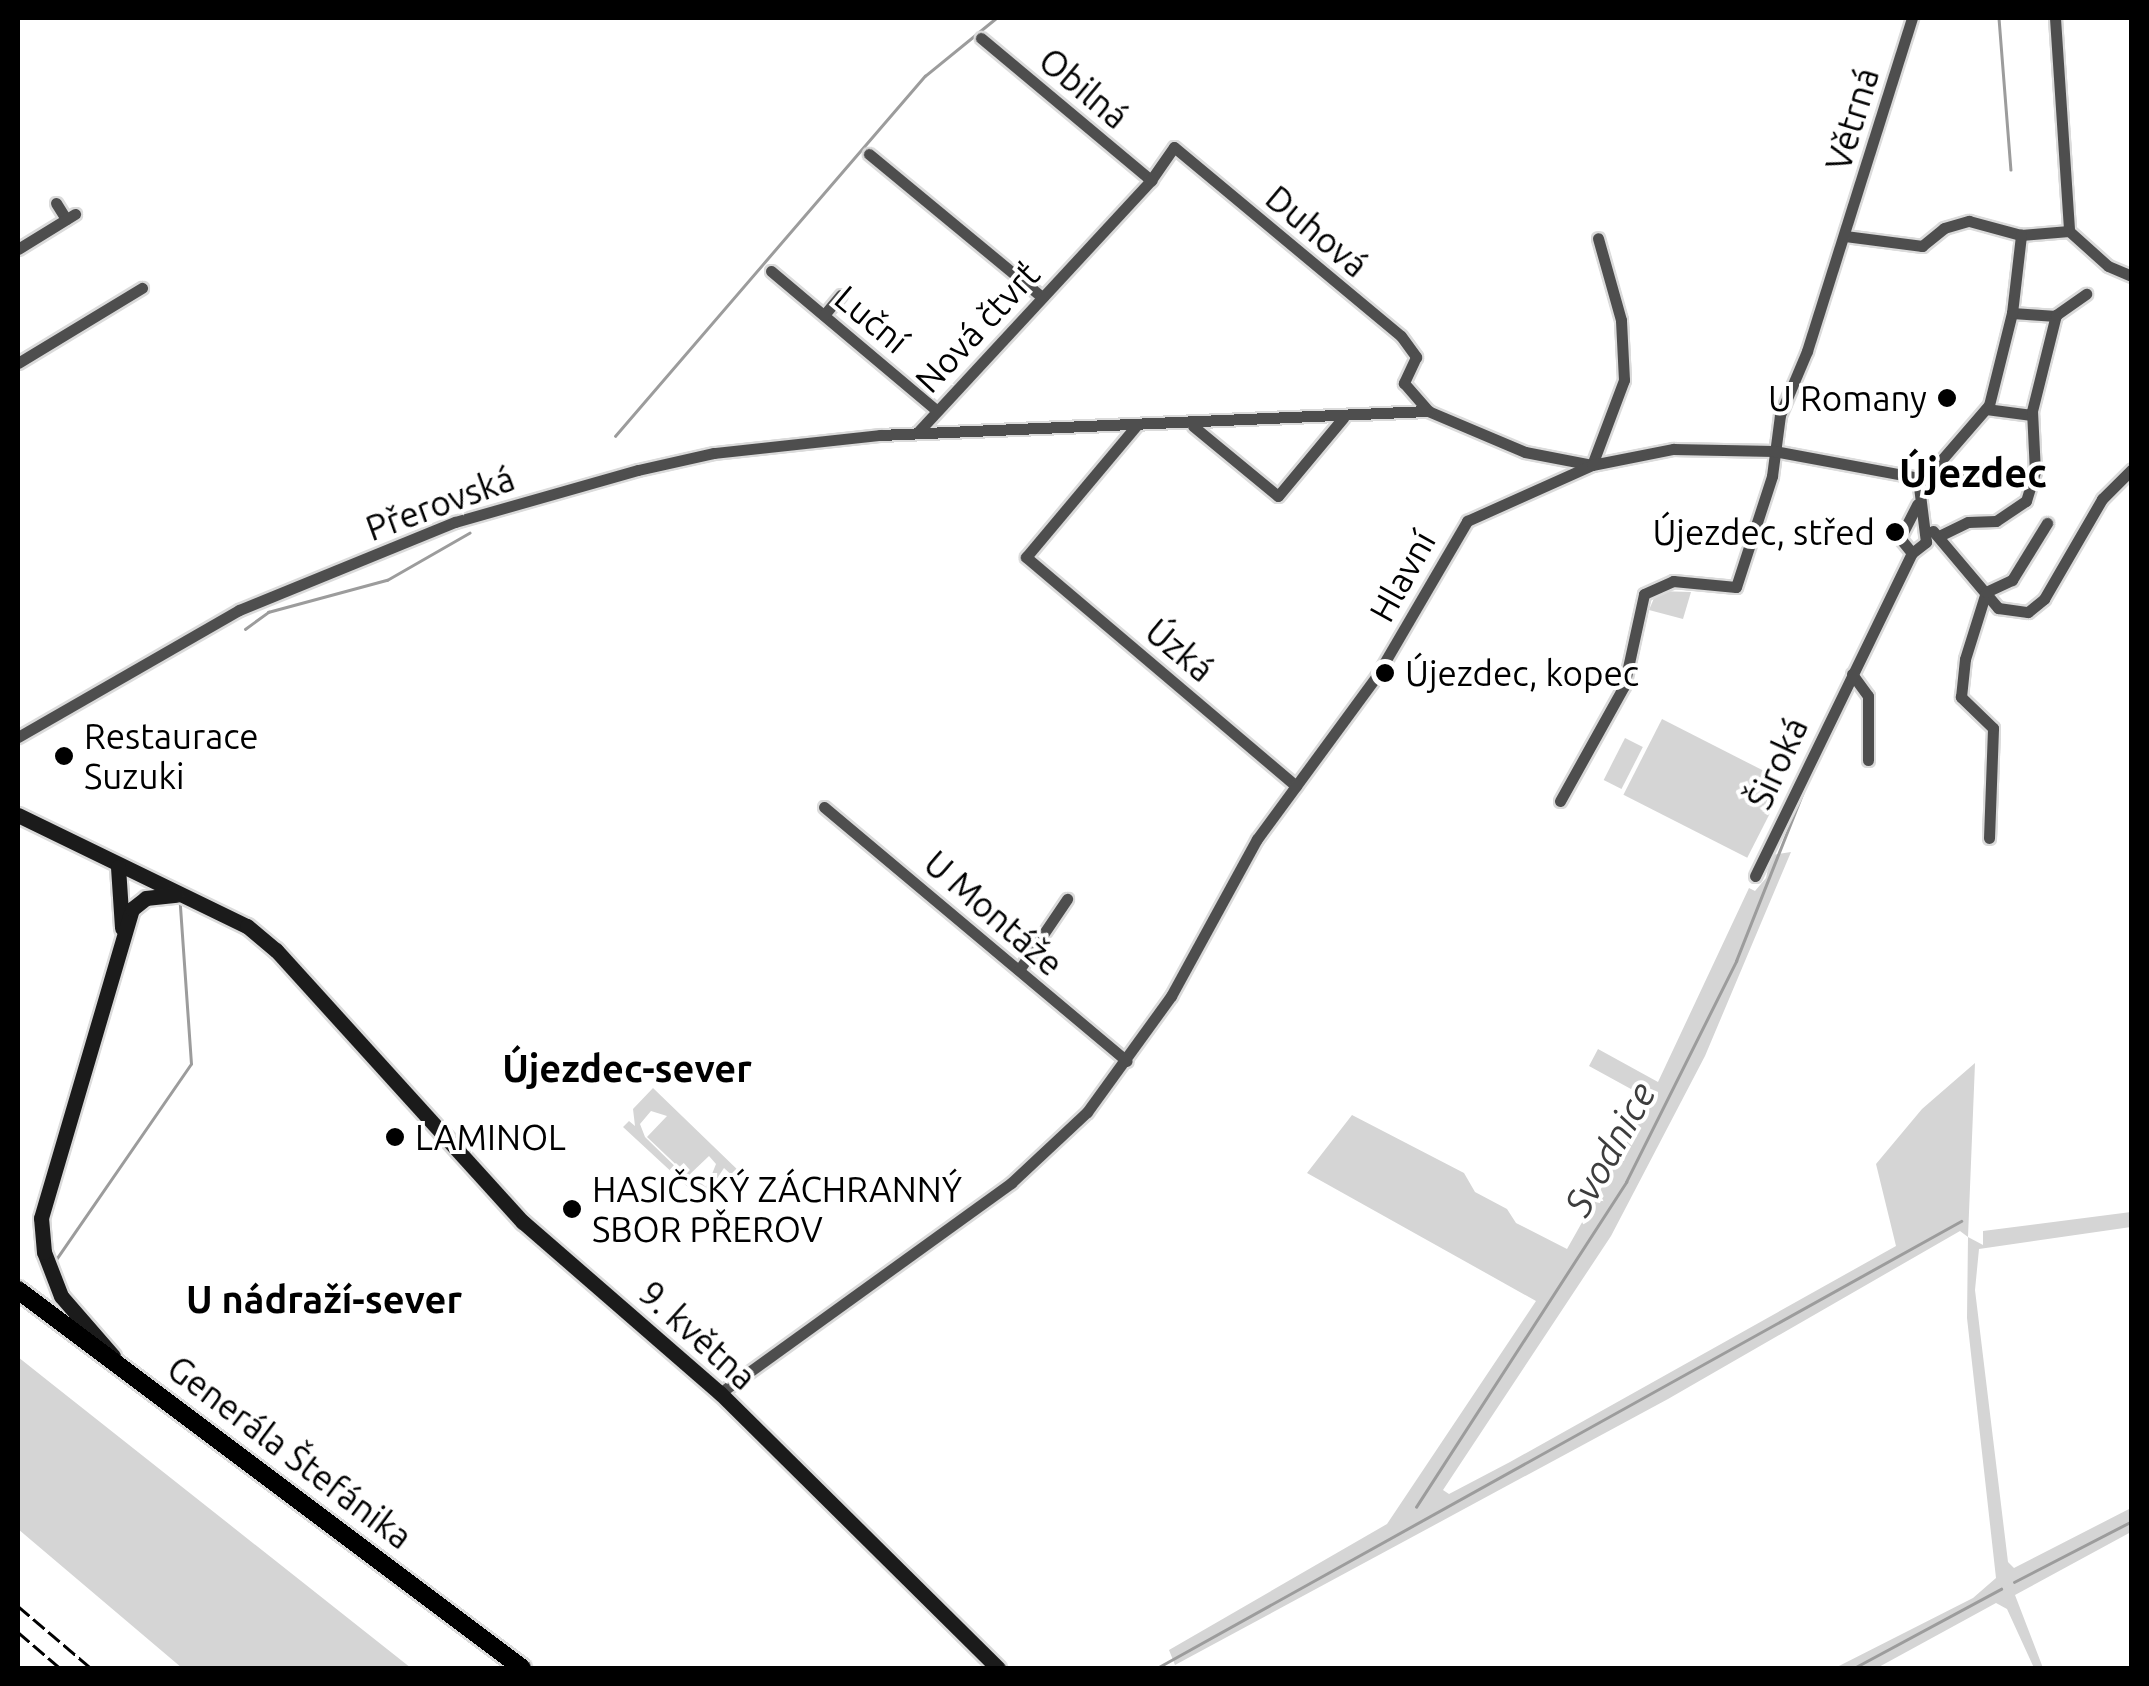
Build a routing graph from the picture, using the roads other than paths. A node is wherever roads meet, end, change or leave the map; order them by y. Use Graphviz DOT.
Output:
graph roads {
  1 [pos="1912,18"];
  2 [pos="2055,18"];
  3 [pos="982,38"];
  4 [pos="1179,151"];
  5 [pos="870,154"];
  6 [pos="1151,180"];
  7 [pos="56,203"];
  8 [pos="2069,230"];
  9 [pos="2021,234"];
  10 [pos="1846,236"];
  11 [pos="1598,238"];
  12 [pos="18,249"];
  13 [pos="771,271"];
  14 [pos="2132,276"];
  15 [pos="142,288"];
  16 [pos="2086,294"];
  17 [pos="842,295"];
  18 [pos="1042,297"];
  19 [pos="2012,314"];
  20 [pos="824,315"];
  21 [pos="2056,316"];
  22 [pos="18,363"];
  23 [pos="1986,409"];
  24 [pos="936,410"];
  25 [pos="1428,411"];
  26 [pos="2032,415"];
  27 [pos="1342,418"];
  28 [pos="1193,425"];
  29 [pos="1136,426"];
  30 [pos="918,432"];
  31 [pos="1774,451"];
  32 [pos="1592,465"];
  33 [pos="2132,469"];
  34 [pos="1979,470"];
  35 [pos="1933,473"];
  36 [pos="1918,479"];
  37 [pos="1917,504"];
  38 [pos="1926,524"];
  39 [pos="2047,524"];
  40 [pos="1938,536"];
  41 [pos="1912,553"];
  42 [pos="1986,592"];
  43 [pos="1852,674"];
  44 [pos="18,737"];
  45 [pos="1868,760"];
  46 [pos="1296,786"];
  47 [pos="1560,801"];
  48 [pos="824,807"];
  49 [pos="18,815"];
  50 [pos="1990,838"];
  51 [pos="118,867"];
  52 [pos="1755,876"];
  53 [pos="180,896"];
  54 [pos="1067,899"];
  55 [pos="120,952"];
  56 [pos="1018,970"];
  57 [pos="1127,1061"];
  58 [pos="18,1290"];
  59 [pos="18,1303"];
  60 [pos="126,1370"];
  61 [pos="720,1393"];
  62 [pos="506,1668"];
  63 [pos="522,1668"];
  64 [pos="998,1668"];
  1 -- 10 [label="street, Větrná"];
  2 -- 8 [label="street"];
  3 -- 6 [label="street, Obilná"];
  4 -- 6 [label="street, Nová čtvrť"];
  4 -- 25 [label="street, Duhová"];
  5 -- 18 [label="street"];
  6 -- 18 [label="street, Nová čtvrť"];
  7 -- 12 [label="street"];
  8 -- 9 [label="street"];
  8 -- 14 [label="street"];
  9 -- 10 [label="street"];
  9 -- 19 [label="street"];
  10 -- 31 [label="street, Větrná"];
  11 -- 32 [label="street"];
  13 -- 20 [label="street, Luční"];
  15 -- 22 [label="street"];
  16 -- 21 [label="street"];
  17 -- 20 [label="street"];
  18 -- 24 [label="street, Nová čtvrť"];
  19 -- 21 [label="street"];
  19 -- 23 [label="street"];
  20 -- 24 [label="street, Luční"];
  21 -- 26 [label="street"];
  23 -- 26 [label="street"];
  23 -- 35 [label="street"];
  24 -- 30 [label="street, Nová čtvrť"];
  25 -- 27 [label="street, Nová čtvrť"];
  25 -- 32 [label="street, Nová čtvrť"];
  26 -- 40 [label="street"];
  27 -- 28 [label="street, Nová čtvrť"];
  27 -- 28 [label="street"];
  28 -- 29 [label="street, Nová čtvrť"];
  29 -- 30 [label="street, Nová čtvrť"];
  29 -- 46 [label="street, Úzká"];
  30 -- 44 [label="street, Přerovská"];
  31 -- 32 [label="street, Hlavní"];
  31 -- 36 [label="street, Hlavní"];
  31 -- 47 [label="street, Větrná"];
  32 -- 46 [label="street, Hlavní"];
  33 -- 42 [label="street"];
  34 -- 35 [label="street"];
  35 -- 36 [label="street"];
  36 -- 37 [label="street, Široká"];
  37 -- 38 [label="street, Široká"];
  37 -- 41 [label="street, Široká"];
  38 -- 40 [label="street"];
  38 -- 41 [label="street, Široká"];
  39 -- 42 [label="street"];
  40 -- 42 [label="street"];
  41 -- 43 [label="street, Široká"];
  42 -- 50 [label="street"];
  43 -- 45 [label="street"];
  43 -- 52 [label="street, Široká"];
  46 -- 57 [label="street, Hlavní"];
  48 -- 56 [label="street, U Montáže"];
  49 -- 51 [label="street, 9. května"];
  51 -- 53 [label="street, 9. května"];
  51 -- 55 [label="street"];
  53 -- 55 [label="street"];
  53 -- 61 [label="street, 9. května"];
  54 -- 56 [label="street"];
  55 -- 60 [label="street"];
  56 -- 57 [label="street, U Montáže"];
  57 -- 61 [label="street, Hlavní"];
  58 -- 60 [label="main road, Generála Štefánika"];
  59 -- 62 [label="main road, Generála Štefánika"];
  60 -- 63 [label="main road, Generála Štefánika"];
  61 -- 64 [label="street, 9. května"];
}
